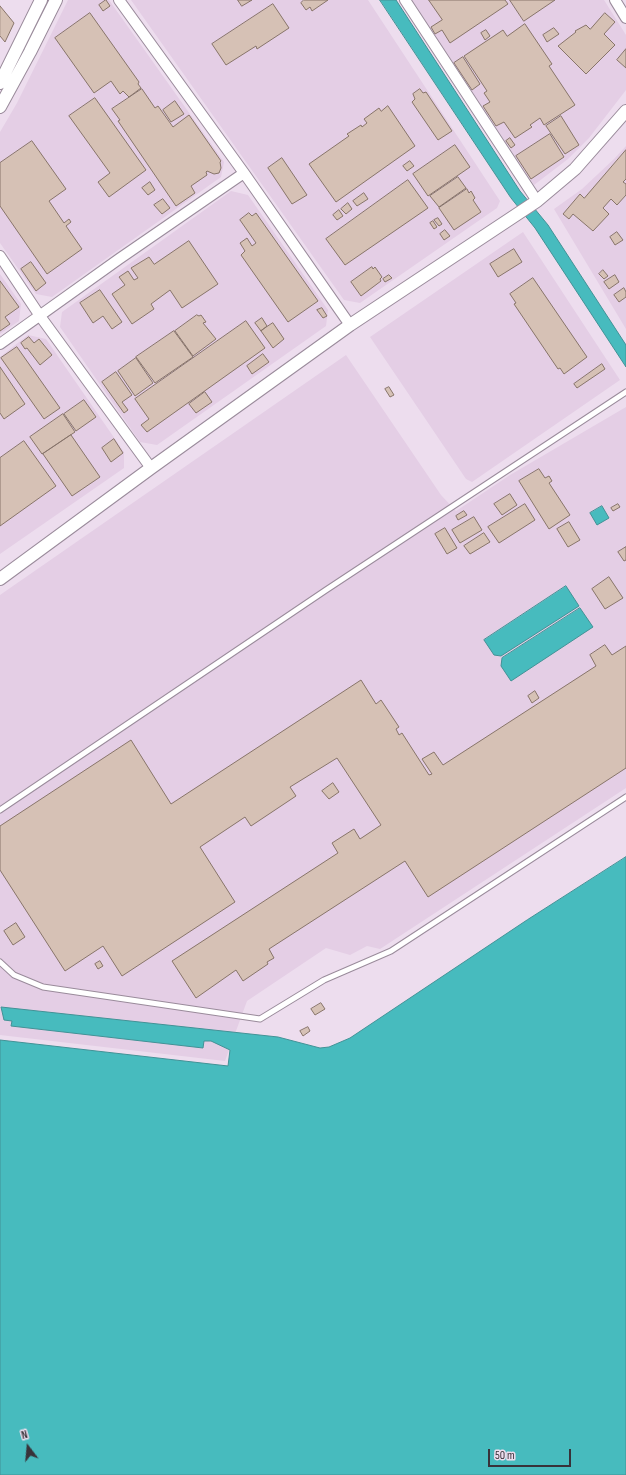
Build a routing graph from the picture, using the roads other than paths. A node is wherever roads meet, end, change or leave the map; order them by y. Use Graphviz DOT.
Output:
graph roads {
  1 [pos="41,0"];
  2 [pos="56,0"];
  3 [pos="119,0"];
  4 [pos="405,0"];
  5 [pos="615,0"];
  6 [pos="626,18"];
  7 [pos="0,83"];
  8 [pos="0,108"];
  9 [pos="626,111"];
  10 [pos="244,173"];
  11 [pos="535,202"];
  12 [pos="0,256"];
  13 [pos="40,316"];
  14 [pos="350,325"];
  15 [pos="0,344"];
  16 [pos="626,392"];
  17 [pos="151,468"];
  18 [pos="0,579"];
  19 [pos="626,797"];
  20 [pos="0,810"];
  21 [pos="0,962"];
  1 -- 7 [label="street"];
  2 -- 8 [label="street"];
  3 -- 10 [label="street"];
  4 -- 11 [label="street"];
  5 -- 6 [label="street"];
  9 -- 11 [label="street"];
  10 -- 13 [label="street"];
  10 -- 14 [label="street"];
  11 -- 14 [label="street"];
  12 -- 13 [label="street"];
  13 -- 15 [label="street"];
  13 -- 17 [label="street"];
  14 -- 17 [label="street"];
  16 -- 20 [label="lane"];
  17 -- 18 [label="street"];
  19 -- 21 [label="lane"];
}
